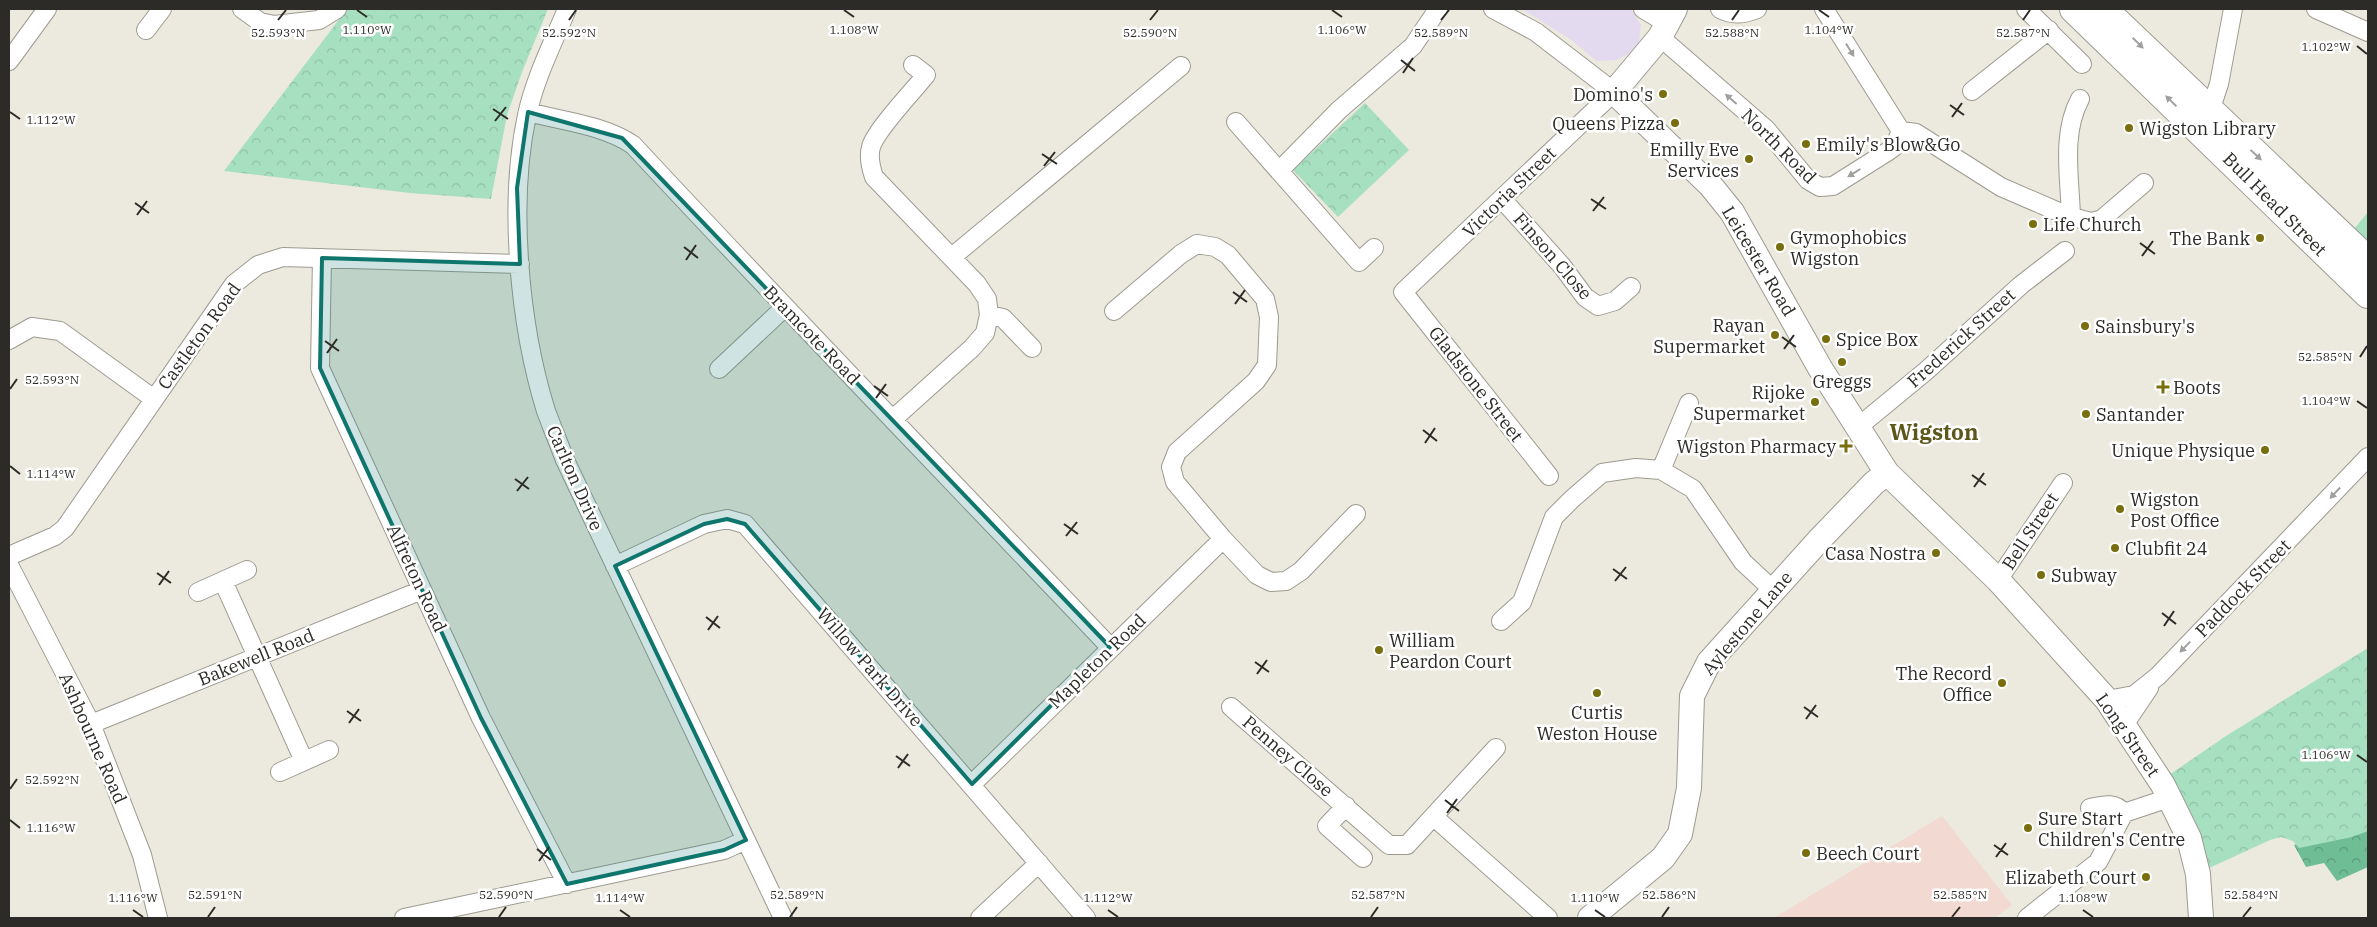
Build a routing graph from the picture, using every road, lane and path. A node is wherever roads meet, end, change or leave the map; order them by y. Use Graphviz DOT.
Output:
graph roads {
  1 [pos="47,9"];
  2 [pos="162,9"];
  3 [pos="242,9"];
  4 [pos="337,9"];
  5 [pos="568,9"];
  6 [pos="1438,9"];
  7 [pos="1493,9"];
  8 [pos="1643,9"];
  9 [pos="1720,9"];
  10 [pos="1757,9"];
  11 [pos="1824,9"];
  12 [pos="2026,9"];
  13 [pos="2074,9"];
  14 [pos="2103,9"];
  15 [pos="2233,9"];
  16 [pos="2316,9"];
  17 [pos="1667,23"];
  18 [pos="146,30"];
  19 [pos="2048,30"];
  20 [pos="2368,32"];
  21 [pos="9,61"];
  22 [pos="2082,64"];
  23 [pos="1181,66"];
  24 [pos="925,75"];
  25 [pos="1972,91"];
  26 [pos="1614,92"];
  27 [pos="2080,99"];
  28 [pos="2210,111"];
  29 [pos="528,112"];
  30 [pos="1236,122"];
  31 [pos="1901,131"];
  32 [pos="1279,171"];
  33 [pos="2144,182"];
  34 [pos="1502,199"];
  35 [pos="2071,217"];
  36 [pos="1374,248"];
  37 [pos="2065,251"];
  38 [pos="952,257"];
  39 [pos="322,258"];
  40 [pos="2368,261"];
  41 [pos="520,264"];
  42 [pos="1631,287"];
  43 [pos="1403,292"];
  44 [pos="2368,294"];
  45 [pos="784,308"];
  46 [pos="1114,311"];
  47 [pos="989,315"];
  48 [pos="9,340"];
  49 [pos="1032,348"];
  50 [pos="719,369"];
  51 [pos="154,399"];
  52 [pos="1689,402"];
  53 [pos="893,419"];
  54 [pos="1858,426"];
  55 [pos="2368,457"];
  56 [pos="1661,470"];
  57 [pos="1887,473"];
  58 [pos="1549,476"];
  59 [pos="2062,483"];
  60 [pos="1356,514"];
  61 [pos="1223,539"];
  62 [pos="9,556"];
  63 [pos="9,565"];
  64 [pos="615,566"];
  65 [pos="247,570"];
  66 [pos="1998,580"];
  67 [pos="223,582"];
  68 [pos="422,590"];
  69 [pos="1773,590"];
  70 [pos="198,592"];
  71 [pos="1501,621"];
  72 [pos="1110,648"];
  73 [pos="257,656"];
  74 [pos="2158,676"];
  75 [pos="2107,700"];
  76 [pos="1231,707"];
  77 [pos="90,724"];
  78 [pos="2124,725"];
  79 [pos="1496,748"];
  80 [pos="328,750"];
  81 [pos="304,761"];
  82 [pos="280,772"];
  83 [pos="972,784"];
  84 [pos="2169,798"];
  85 [pos="1346,806"];
  86 [pos="2090,808"];
  87 [pos="2124,814"];
  88 [pos="1434,817"];
  89 [pos="746,840"];
  90 [pos="1363,858"];
  91 [pos="1039,863"];
  92 [pos="567,884"];
  93 [pos="158,918"];
  94 [pos="404,918"];
  95 [pos="783,918"];
  96 [pos="980,918"];
  97 [pos="1086,918"];
  98 [pos="1548,918"];
  99 [pos="1590,918"];
  100 [pos="2027,918"];
  101 [pos="2201,918"];
  1 -- 21 [label="street"];
  2 -- 18 [label="street"];
  3 -- 4 [label="street"];
  5 -- 29 [label="street, Carlton Drive"];
  6 -- 32 [label="street"];
  7 -- 26 [label="street, Leicester Road"];
  8 -- 17 [label="street, North Road"];
  9 -- 10 [label="street"];
  11 -- 31 [label="street, one-way"];
  12 -- 19 [label="street"];
  44 -- 13 [label="main road, Bull Head Street, one-way"];
  14 -- 28 [label="main road, Bull Head Street, one-way"];
  15 -- 28 [label="street"];
  16 -- 20 [label="street"];
  17 -- 26 [label="main road"];
  31 -- 17 [label="street, North Road, one-way"];
  19 -- 22 [label="street"];
  19 -- 25 [label="street"];
  23 -- 38 [label="street"];
  24 -- 38 [label="street"];
  26 -- 34 [label="street, Victoria Street"];
  26 -- 54 [label="main road, Leicester Road"];
  27 -- 35 [label="street"];
  28 -- 40 [label="main road, Bull Head Street, one-way"];
  29 -- 41 [label="street, Carlton Drive"];
  29 -- 45 [label="street, Bramcote Road"];
  30 -- 32 [label="street"];
  31 -- 35 [label="street"];
  32 -- 36 [label="street"];
  33 -- 35 [label="street"];
  34 -- 42 [label="street, Finson Close"];
  34 -- 43 [label="street, Victoria Street"];
  37 -- 54 [label="street, Frederick Street"];
  38 -- 47 [label="street"];
  39 -- 41 [label="street, Castleton Road"];
  39 -- 51 [label="street, Castleton Road"];
  39 -- 68 [label="street, Alfreton Road"];
  41 -- 64 [label="street, Carlton Drive"];
  43 -- 58 [label="street, Gladstone Street"];
  45 -- 50 [label="street"];
  45 -- 53 [label="street, Bramcote Road"];
  46 -- 61 [label="street"];
  47 -- 49 [label="street"];
  47 -- 53 [label="street"];
  48 -- 51 [label="street"];
  51 -- 62 [label="street, Castleton Road"];
  52 -- 56 [label="street"];
  53 -- 72 [label="street, Bramcote Road"];
  54 -- 57 [label="main road, Leicester Road"];
  55 -- 74 [label="street, Paddock Street, one-way"];
  56 -- 69 [label="street"];
  56 -- 71 [label="street"];
  57 -- 66 [label="main road, Leicester Road"];
  57 -- 69 [label="main road, Aylestone Lane"];
  59 -- 66 [label="street, Bell Street"];
  60 -- 61 [label="street"];
  61 -- 72 [label="street, Mapleton Road"];
  63 -- 77 [label="street, Ashbourne Road"];
  64 -- 83 [label="street, Willow Park Drive"];
  64 -- 89 [label="street, Carlton Drive"];
  65 -- 67 [label="street"];
  66 -- 75 [label="main road, Long Street"];
  67 -- 70 [label="street"];
  67 -- 73 [label="street"];
  68 -- 73 [label="street, Bakewell Road"];
  68 -- 92 [label="street, Alfreton Road"];
  69 -- 99 [label="main road, Aylestone Lane"];
  72 -- 83 [label="street, Mapleton Road"];
  73 -- 77 [label="street, Bakewell Road"];
  73 -- 81 [label="street"];
  74 -- 75 [label="street, Paddock Street"];
  74 -- 78 [label="street"];
  75 -- 78 [label="main road, Long Street"];
  76 -- 85 [label="street, Penney Close"];
  77 -- 93 [label="street, Ashbourne Road"];
  78 -- 84 [label="main road, Long Street"];
  79 -- 88 [label="street, Penney Close"];
  80 -- 81 [label="street"];
  81 -- 82 [label="street"];
  83 -- 91 [label="street, Willow Park Drive"];
  84 -- 87 [label="street"];
  84 -- 101 [label="main road, Long Street"];
  85 -- 88 [label="street, Penney Close"];
  85 -- 90 [label="street, Penney Close"];
  86 -- 87 [label="street"];
  87 -- 100 [label="street"];
  88 -- 98 [label="street"];
  89 -- 92 [label="street"];
  89 -- 95 [label="street, Carlton Drive"];
  91 -- 96 [label="street"];
  91 -- 97 [label="street, Willow Park Drive"];
  92 -- 94 [label="street"];
}
